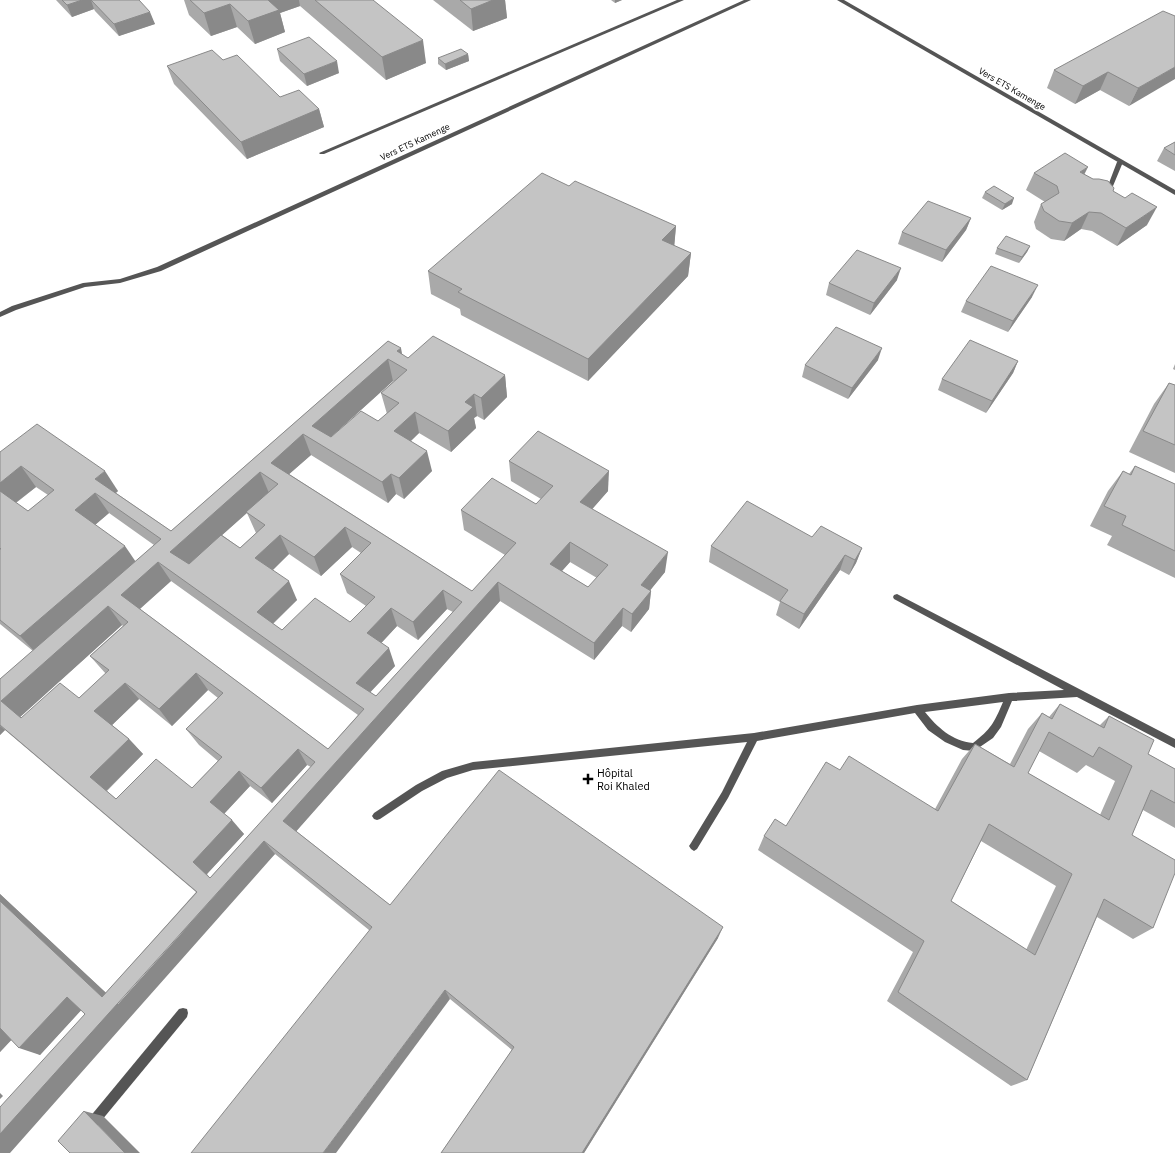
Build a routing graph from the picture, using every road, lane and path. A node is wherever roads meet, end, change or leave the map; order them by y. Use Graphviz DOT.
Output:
graph roads {
  1 [pos="681,0"];
  2 [pos="748,0"];
  3 [pos="840,0"];
  4 [pos="322,154"];
  5 [pos="1120,162"];
  6 [pos="1097,181"];
  7 [pos="1175,193"];
  8 [pos="0,315"];
  9 [pos="897,597"];
  10 [pos="1076,693"];
  11 [pos="1009,697"];
  12 [pos="917,709"];
  13 [pos="754,737"];
  14 [pos="1175,744"];
  15 [pos="377,816"];
  16 [pos="694,846"];
  17 [pos="183,1013"];
  18 [pos="87,1129"];
  1 -- 4 [label="street"];
  2 -- 8 [label="street, Vers ETS Kamenge"];
  3 -- 5 [label="street, Vers ETS Kamenge"];
  5 -- 6 [label="street"];
  5 -- 7 [label="street, Vers ETS Kamenge"];
  9 -- 10 [label="street"];
  10 -- 11 [label="street"];
  10 -- 14 [label="street"];
  11 -- 12 [label="street"];
  11 -- 12 [label="street"];
  12 -- 13 [label="street"];
  13 -- 15 [label="street"];
  13 -- 16 [label="street"];
  17 -- 18 [label="street"];
}
